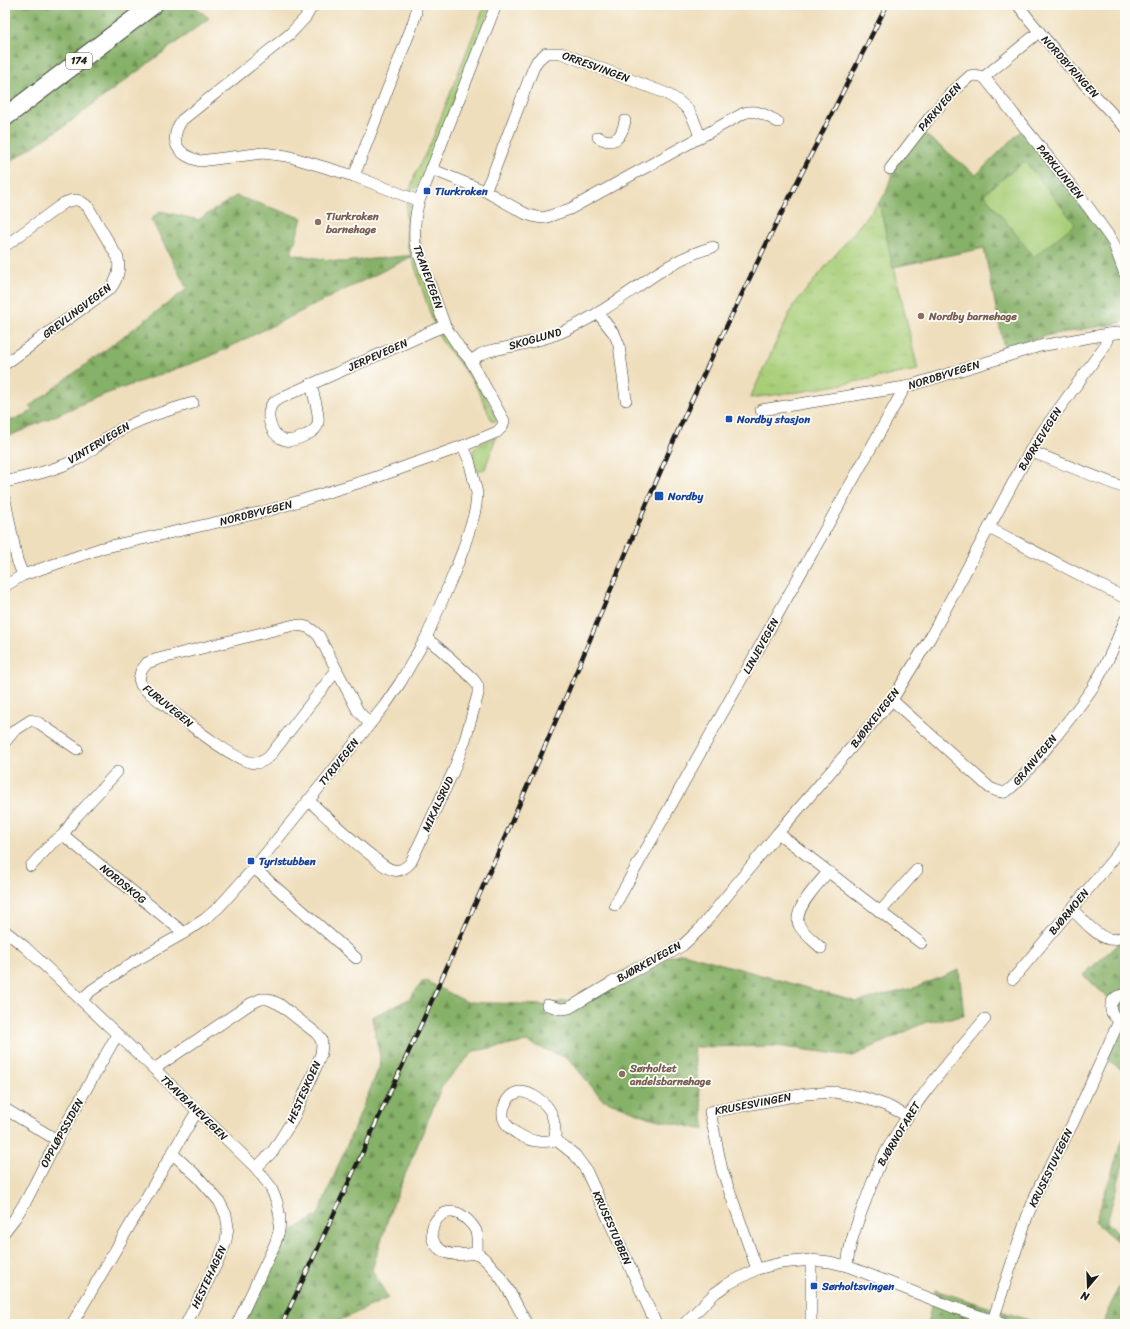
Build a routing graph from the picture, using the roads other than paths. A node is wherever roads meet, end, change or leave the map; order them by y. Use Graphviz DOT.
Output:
graph roads {
  1 [pos="153,5"];
  2 [pos="313,5"];
  3 [pos="416,5"];
  4 [pos="496,5"];
  5 [pos="1018,5"];
  6 [pos="1039,32"];
  7 [pos="984,77"];
  8 [pos="5,117"];
  9 [pos="625,121"];
  10 [pos="778,122"];
  11 [pos="1125,127"];
  12 [pos="598,137"];
  13 [pos="700,137"];
  14 [pos="431,169"];
  15 [pos="890,169"];
  16 [pos="354,176"];
  17 [pos="485,191"];
  18 [pos="419,201"];
  19 [pos="5,246"];
  20 [pos="713,247"];
  21 [pos="1125,274"];
  22 [pos="598,313"];
  23 [pos="445,326"];
  24 [pos="1125,332"];
  25 [pos="1108,334"];
  26 [pos="471,361"];
  27 [pos="5,364"];
  28 [pos="311,384"];
  29 [pos="905,387"];
  30 [pos="626,400"];
  31 [pos="193,403"];
  32 [pos="761,410"];
  33 [pos="502,427"];
  34 [pos="463,446"];
  35 [pos="1030,451"];
  36 [pos="5,482"];
  37 [pos="1125,488"];
  38 [pos="5,500"];
  39 [pos="989,528"];
  40 [pos="23,575"];
  41 [pos="5,586"];
  42 [pos="1125,598"];
  43 [pos="1125,620"];
  44 [pos="426,638"];
  45 [pos="336,671"];
  46 [pos="892,700"];
  47 [pos="370,724"];
  48 [pos="5,742"];
  49 [pos="77,750"];
  50 [pos="117,772"];
  51 [pos="308,800"];
  52 [pos="778,833"];
  53 [pos="63,835"];
  54 [pos="1125,845"];
  55 [pos="31,866"];
  56 [pos="254,868"];
  57 [pos="917,870"];
  58 [pos="828,872"];
  59 [pos="616,905"];
  60 [pos="1072,909"];
  61 [pos="880,912"];
  62 [pos="5,931"];
  63 [pos="184,933"];
  64 [pos="1125,936"];
  65 [pos="921,943"];
  66 [pos="821,948"];
  67 [pos="356,958"];
  68 [pos="1013,979"];
  69 [pos="1125,995"];
  70 [pos="81,1000"];
  71 [pos="547,1005"];
  72 [pos="985,1019"];
  73 [pos="1122,1020"];
  74 [pos="117,1035"];
  75 [pos="154,1069"];
  76 [pos="5,1109"];
  77 [pos="197,1111"];
  78 [pos="907,1116"];
  79 [pos="57,1140"];
  80 [pos="556,1140"];
  81 [pos="173,1154"];
  82 [pos="256,1168"];
  83 [pos="5,1231"];
  84 [pos="478,1253"];
  85 [pos="811,1260"];
  86 [pos="847,1266"];
  87 [pos="757,1269"];
  88 [pos="998,1322"];
  89 [pos="72,1324"];
  90 [pos="186,1324"];
  91 [pos="237,1324"];
  92 [pos="527,1324"];
  93 [pos="656,1324"];
  94 [pos="684,1324"];
  95 [pos="811,1324"];
  1 -- 8 [label="main road, 174"];
  2 -- 16 [label="street"];
  3 -- 16 [label="street"];
  4 -- 14 [label="street, TRANEVEGEN"];
  5 -- 6 [label="street, NORDBYRINGEN"];
  6 -- 7 [label="street"];
  6 -- 11 [label="street, NORDBYRINGEN"];
  7 -- 15 [label="street, PARKVEGEN"];
  7 -- 21 [label="street, PARKLUNDEN"];
  9 -- 12 [label="street"];
  10 -- 13 [label="street"];
  13 -- 17 [label="street"];
  13 -- 17 [label="street, ORRESVINGEN"];
  14 -- 17 [label="street"];
  14 -- 18 [label="street, TRANEVEGEN"];
  16 -- 18 [label="street"];
  18 -- 23 [label="street, TRANEVEGEN"];
  19 -- 27 [label="street, GREVLINGVEGEN"];
  20 -- 22 [label="street, SKOGLUND"];
  22 -- 26 [label="street, SKOGLUND"];
  22 -- 30 [label="street"];
  23 -- 26 [label="street, TRANEVEGEN"];
  23 -- 28 [label="street, JERPEVEGEN"];
  24 -- 25 [label="street, NORDBYVEGEN"];
  25 -- 29 [label="street, NORDBYVEGEN"];
  25 -- 35 [label="street, BJØRKEVEGEN"];
  26 -- 33 [label="street, TRANEVEGEN"];
  28 -- 28 [label="street, JERPEVEGEN"];
  29 -- 32 [label="street, NORDBYVEGEN"];
  29 -- 59 [label="street, LINJEVEGEN"];
  31 -- 36 [label="street, VINTERVEGEN"];
  33 -- 34 [label="street, NORDBYVEGEN"];
  34 -- 40 [label="street, NORDBYVEGEN"];
  34 -- 44 [label="street, TYRIVEGEN"];
  35 -- 37 [label="street"];
  35 -- 39 [label="street, BJØRKEVEGEN"];
  38 -- 40 [label="street"];
  39 -- 42 [label="street"];
  39 -- 46 [label="street, BJØRKEVEGEN"];
  40 -- 41 [label="street, NORDBYVEGEN"];
  43 -- 46 [label="street, GRANVEGEN"];
  44 -- 47 [label="street, TYRIVEGEN"];
  44 -- 51 [label="street, MIKALSRUD"];
  45 -- 45 [label="street, FURUVEGEN"];
  45 -- 47 [label="street, FURUVEGEN"];
  46 -- 52 [label="street, BJØRKEVEGEN"];
  47 -- 51 [label="street, TYRIVEGEN"];
  48 -- 49 [label="street"];
  50 -- 53 [label="street"];
  51 -- 56 [label="street, TYRIVEGEN"];
  52 -- 58 [label="street"];
  52 -- 71 [label="street, BJØRKEVEGEN"];
  53 -- 55 [label="street"];
  53 -- 63 [label="street, NORDSKOG"];
  54 -- 60 [label="street, BJØRMOEN"];
  56 -- 63 [label="street, TYRIVEGEN"];
  56 -- 67 [label="street"];
  57 -- 61 [label="street"];
  58 -- 61 [label="street"];
  58 -- 66 [label="street"];
  60 -- 64 [label="street"];
  60 -- 68 [label="street, BJØRMOEN"];
  61 -- 65 [label="street"];
  62 -- 70 [label="street, TRAVBANEVEGEN"];
  63 -- 70 [label="street, TYRIVEGEN"];
  69 -- 73 [label="street, KRUSESTUVEGEN"];
  70 -- 74 [label="street, TRAVBANEVEGEN"];
  72 -- 78 [label="street, BJØRNOFARET"];
  73 -- 88 [label="street, KRUSESTUVEGEN"];
  74 -- 75 [label="street, TRAVBANEVEGEN"];
  74 -- 79 [label="street, OPPLØPSSIDEN"];
  75 -- 77 [label="street, TRAVBANEVEGEN"];
  75 -- 82 [label="street, HESTESKOEN"];
  76 -- 79 [label="street"];
  77 -- 81 [label="street"];
  77 -- 82 [label="street, TRAVBANEVEGEN"];
  78 -- 86 [label="street, BJØRNOFARET"];
  78 -- 87 [label="street, KRUSESVINGEN"];
  79 -- 83 [label="street, OPPLØPSSIDEN"];
  80 -- 80 [label="street"];
  80 -- 93 [label="street, KRUSESTUBBEN"];
  81 -- 89 [label="street"];
  81 -- 90 [label="street, HESTEHAGEN"];
  82 -- 91 [label="street, TRAVBANEVEGEN"];
  84 -- 84 [label="street"];
  84 -- 92 [label="street"];
  85 -- 86 [label="street"];
  85 -- 87 [label="street"];
  85 -- 95 [label="street"];
  86 -- 88 [label="street"];
  87 -- 94 [label="street"];
}
